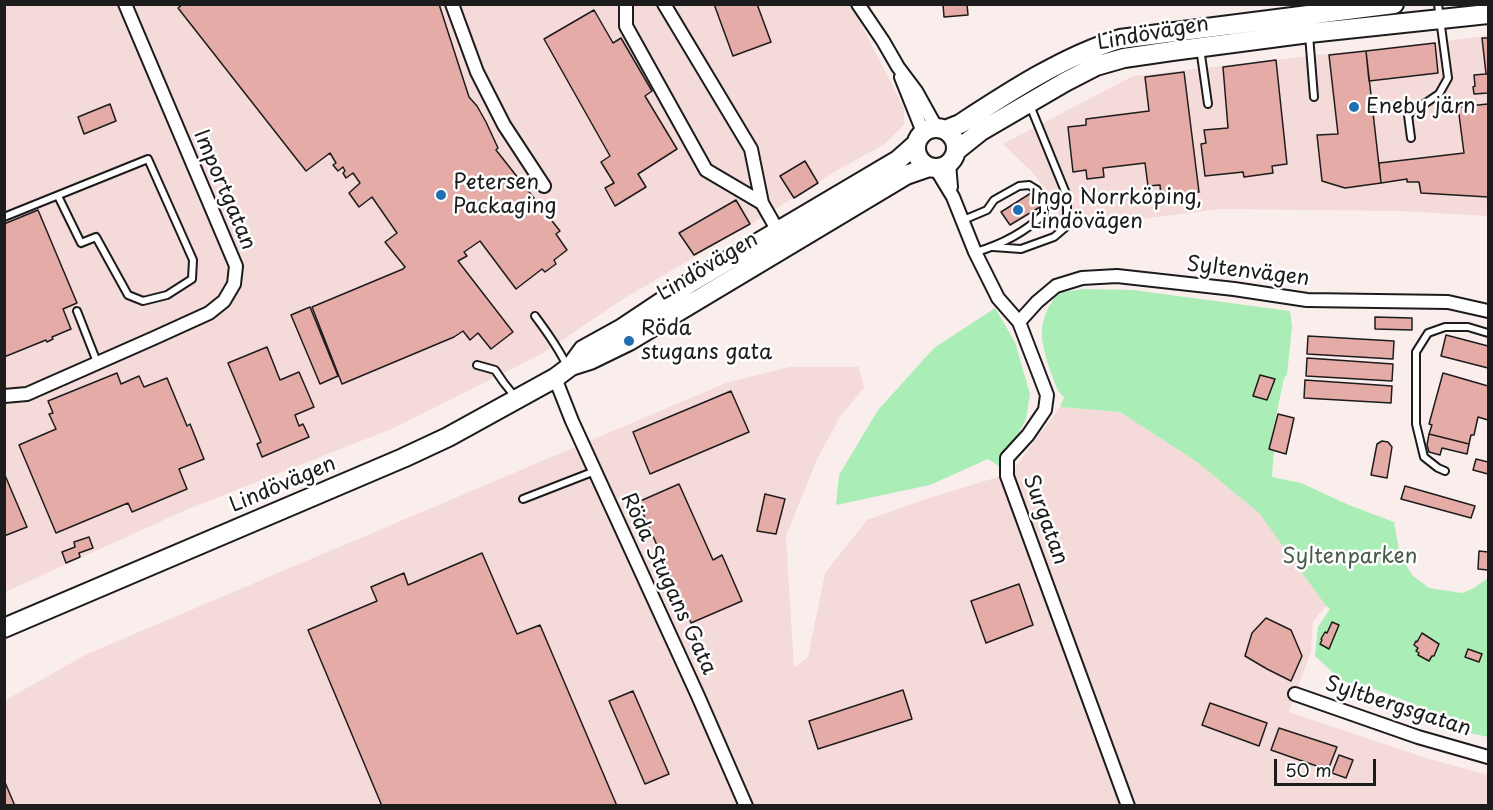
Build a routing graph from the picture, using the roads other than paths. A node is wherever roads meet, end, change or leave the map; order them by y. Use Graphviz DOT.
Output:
graph roads {
  1 [pos="125,4"];
  2 [pos="452,4"];
  3 [pos="626,4"];
  4 [pos="664,4"];
  5 [pos="858,4"];
  6 [pos="1394,4"];
  7 [pos="1439,12"];
  8 [pos="1488,14"];
  9 [pos="1306,15"];
  10 [pos="1198,29"];
  11 [pos="1309,33"];
  12 [pos="1200,47"];
  13 [pos="1025,95"];
  14 [pos="1314,97"];
  15 [pos="1208,104"];
  16 [pos="930,133"];
  17 [pos="1411,138"];
  18 [pos="943,163"];
  19 [pos="544,186"];
  20 [pos="58,196"];
  21 [pos="762,203"];
  22 [pos="4,217"];
  23 [pos="962,221"];
  24 [pos="782,239"];
  25 [pos="993,247"];
  26 [pos="975,252"];
  27 [pos="1488,310"];
  28 [pos="77,311"];
  29 [pos="535,316"];
  30 [pos="1019,322"];
  31 [pos="1488,333"];
  32 [pos="98,363"];
  33 [pos="477,365"];
  34 [pos="565,371"];
  35 [pos="4,396"];
  36 [pos="516,399"];
  37 [pos="595,471"];
  38 [pos="1446,471"];
  39 [pos="523,499"];
  40 [pos="4,628"];
  41 [pos="1295,694"];
  42 [pos="1488,757"];
  43 [pos="746,806"];
  44 [pos="1128,806"];
  1 -- 32 [label="street, Importgatan"];
  2 -- 19 [label="street"];
  3 -- 21 [label="street"];
  4 -- 21 [label="street"];
  5 -- 16 [label="street"];
  6 -- 9 [label="main road, Lindövägen"];
  7 -- 8 [label="main road, Lindövägen"];
  7 -- 11 [label="main road, Lindövägen"];
  7 -- 17 [label="lane"];
  9 -- 10 [label="main road, Lindövägen"];
  9 -- 11 [label="lane"];
  10 -- 12 [label="lane"];
  10 -- 13 [label="main road, Lindövägen"];
  11 -- 12 [label="main road, Lindövägen"];
  11 -- 14 [label="lane"];
  12 -- 13 [label="main road, Lindövägen"];
  12 -- 15 [label="lane"];
  13 -- 16 [label="main road, Lindövägen"];
  13 -- 18 [label="main road, Lindövägen"];
  13 -- 25 [label="lane"];
  16 -- 18 [label="main road"];
  16 -- 18 [label="main road"];
  16 -- 24 [label="main road, Lindövägen"];
  18 -- 23 [label="street, Surgatan"];
  18 -- 24 [label="main road, Lindövägen"];
  20 -- 20 [label="lane"];
  20 -- 22 [label="lane"];
  21 -- 24 [label="street"];
  23 -- 25 [label="lane"];
  23 -- 26 [label="street, Surgatan"];
  24 -- 34 [label="main road, Lindövägen"];
  25 -- 26 [label="lane"];
  26 -- 30 [label="street, Surgatan"];
  27 -- 30 [label="street, Syltenvägen"];
  28 -- 32 [label="lane"];
  29 -- 34 [label="lane"];
  30 -- 44 [label="street, Surgatan"];
  31 -- 38 [label="lane"];
  32 -- 35 [label="street, Importgatan"];
  33 -- 36 [label="lane"];
  34 -- 36 [label="main road, Lindövägen"];
  34 -- 37 [label="street, Röda Stugans Gata"];
  36 -- 40 [label="main road, Lindövägen"];
  37 -- 39 [label="lane"];
  37 -- 43 [label="street, Röda Stugans Gata"];
  41 -- 42 [label="street, Syltbergsgatan"];
}
